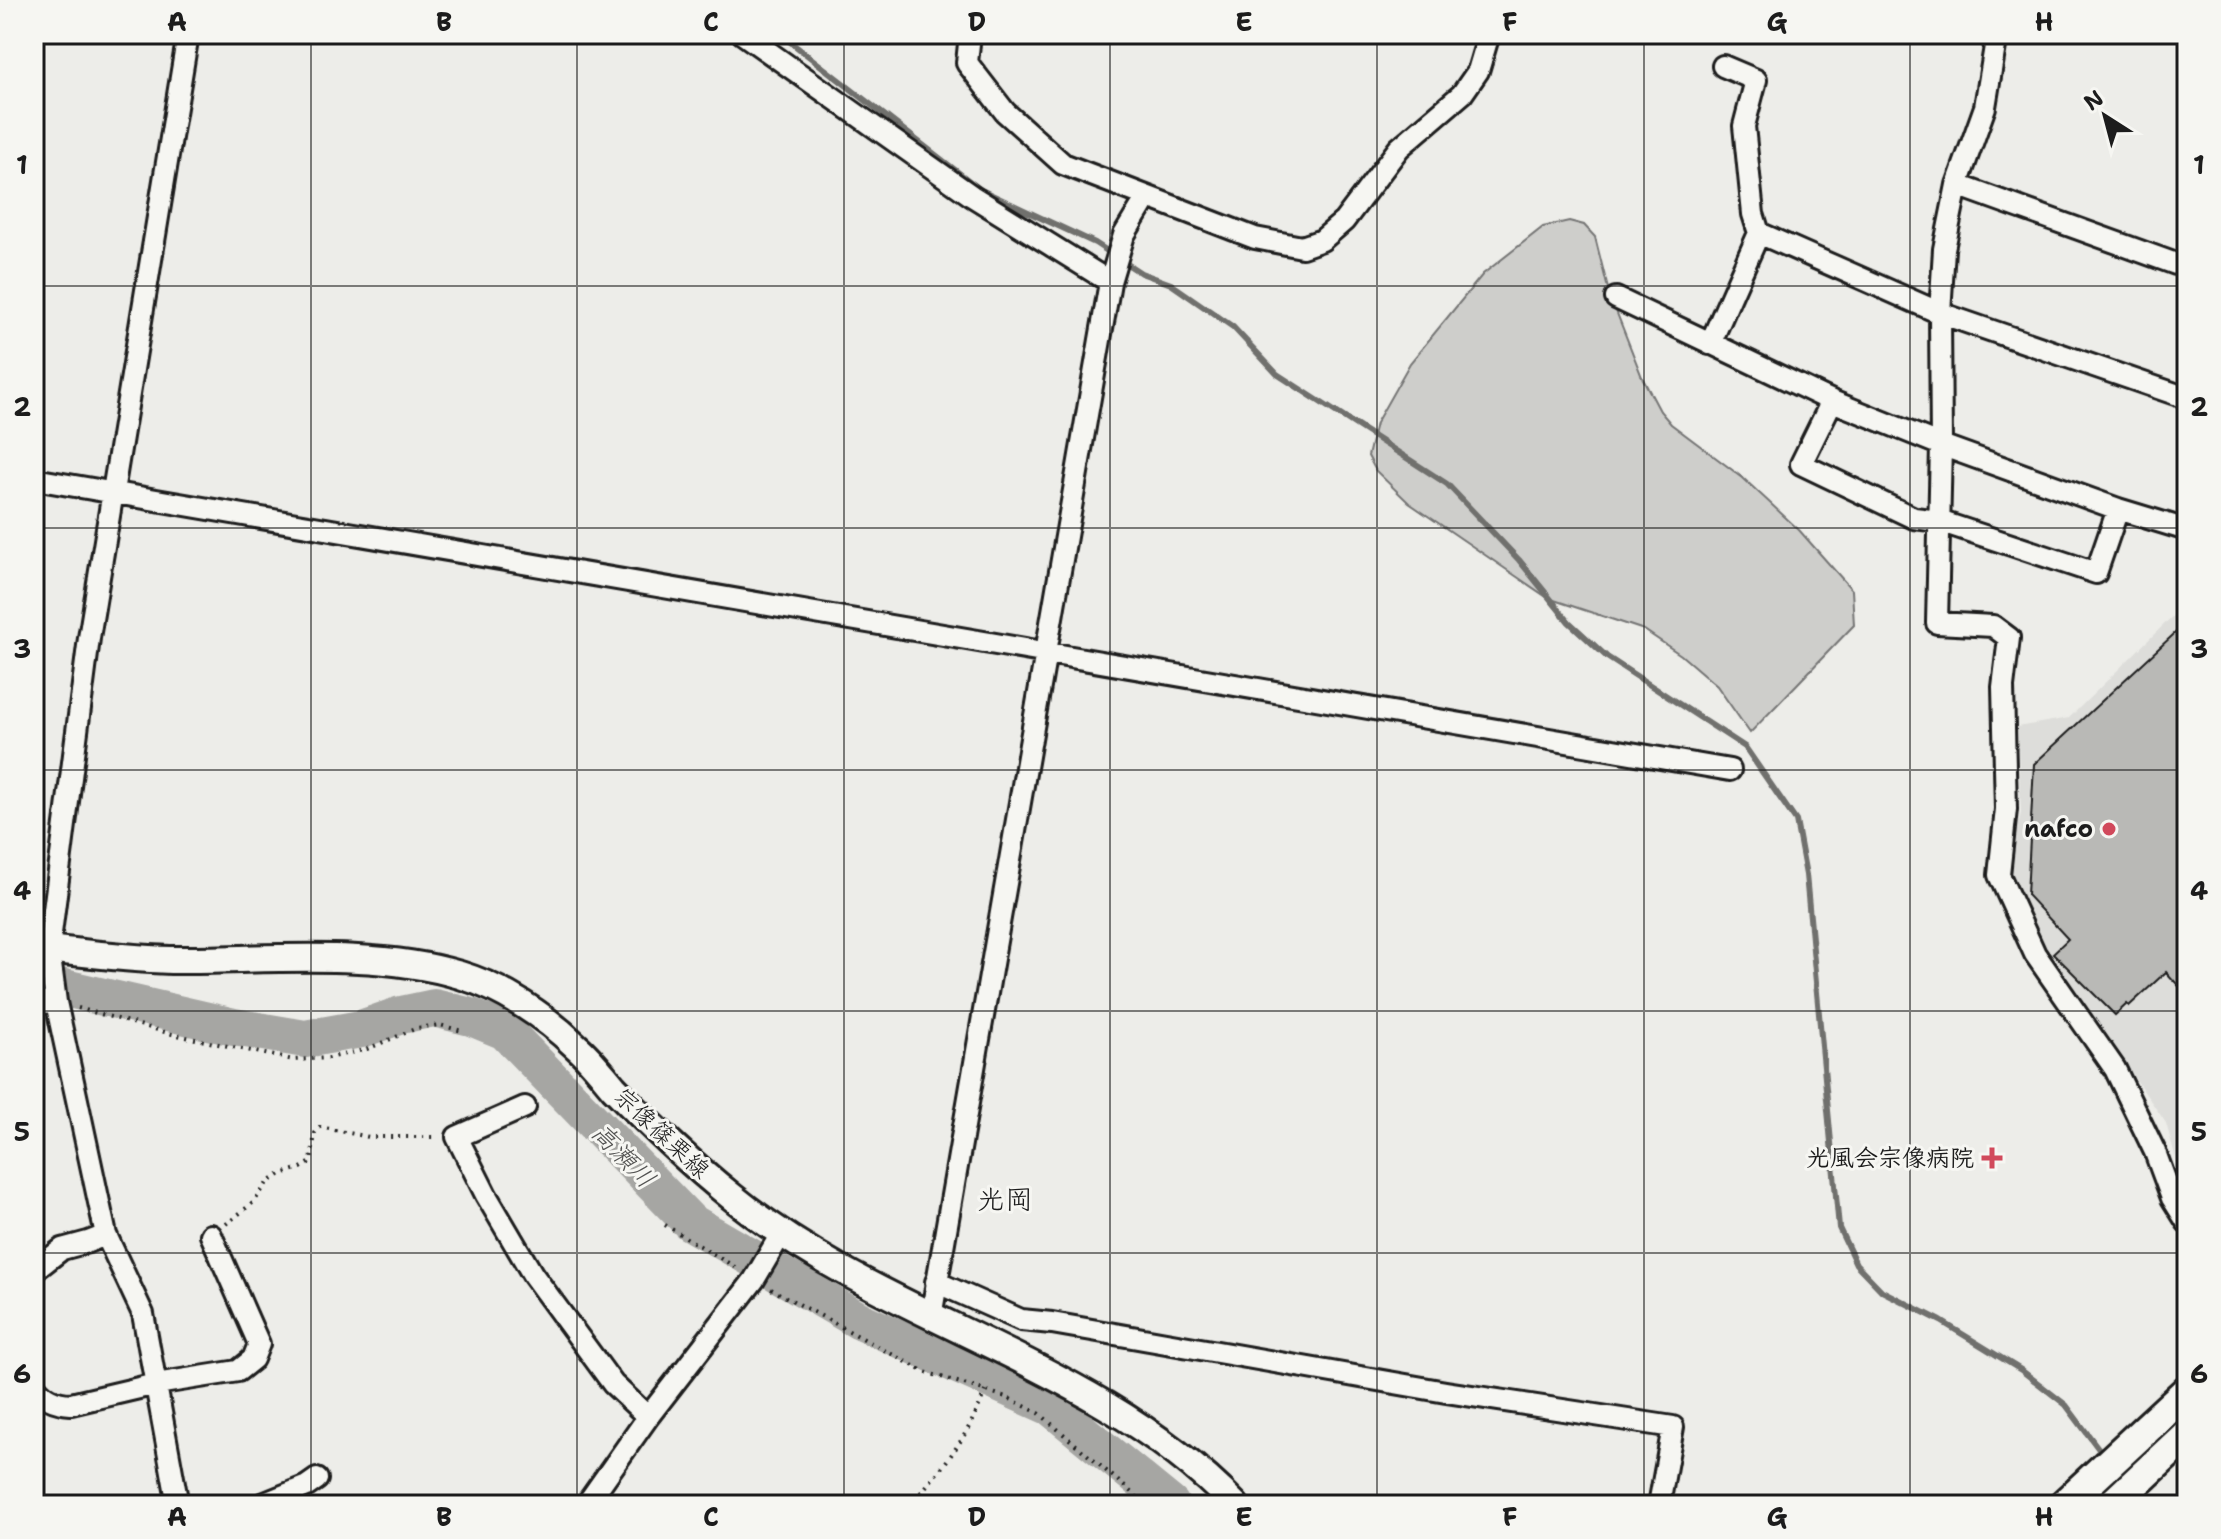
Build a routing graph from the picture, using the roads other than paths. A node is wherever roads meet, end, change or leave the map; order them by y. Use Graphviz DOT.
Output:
graph roads {
  1 [pos="188,34"];
  2 [pos="743,34"];
  3 [pos="970,34"];
  4 [pos="1489,34"];
  5 [pos="1997,34"];
  6 [pos="1723,66"];
  7 [pos="1957,185"];
  8 [pos="1147,197"];
  9 [pos="1759,233"];
  10 [pos="2187,268"];
  11 [pos="1110,282"];
  12 [pos="1616,298"];
  13 [pos="1940,313"];
  14 [pos="1710,344"];
  15 [pos="2185,393"];
  16 [pos="1832,401"];
  17 [pos="1941,445"];
  18 [pos="34,479"];
  19 [pos="113,493"];
  20 [pos="2118,509"];
  21 [pos="1939,521"];
  22 [pos="2187,530"];
  23 [pos="1046,652"];
  24 [pos="1730,770"];
  25 [pos="45,955"];
  26 [pos="56,998"];
  27 [pos="34,1003"];
  28 [pos="525,1107"];
  29 [pos="2187,1222"];
  30 [pos="781,1234"];
  31 [pos="106,1235"];
  32 [pos="211,1235"];
  33 [pos="34,1271"];
  34 [pos="936,1282"];
  35 [pos="931,1317"];
  36 [pos="156,1384"];
  37 [pos="34,1385"];
  38 [pos="2187,1391"];
  39 [pos="648,1417"];
  40 [pos="2187,1435"];
  41 [pos="317,1479"];
  42 [pos="178,1505"];
  43 [pos="260,1505"];
  44 [pos="586,1505"];
  45 [pos="1235,1505"];
  46 [pos="1659,1505"];
  47 [pos="2064,1505"];
  48 [pos="2112,1505"];
  1 -- 19 [label="street"];
  2 -- 11 [label="street"];
  3 -- 8 [label="street"];
  4 -- 8 [label="street"];
  5 -- 7 [label="street"];
  6 -- 9 [label="street"];
  7 -- 10 [label="street"];
  7 -- 13 [label="street"];
  8 -- 11 [label="street"];
  9 -- 13 [label="street"];
  9 -- 14 [label="street"];
  11 -- 23 [label="street"];
  12 -- 14 [label="street"];
  13 -- 15 [label="street"];
  13 -- 17 [label="street"];
  14 -- 16 [label="street"];
  16 -- 17 [label="street"];
  16 -- 21 [label="street"];
  17 -- 20 [label="street"];
  17 -- 21 [label="street"];
  18 -- 19 [label="street"];
  19 -- 23 [label="street"];
  19 -- 25 [label="street"];
  20 -- 21 [label="street"];
  20 -- 22 [label="street"];
  21 -- 29 [label="street"];
  23 -- 24 [label="street"];
  23 -- 34 [label="street"];
  25 -- 26 [label="street"];
  25 -- 30 [label="main road, 宗像篠栗線"];
  26 -- 27 [label="street"];
  26 -- 31 [label="street"];
  28 -- 39 [label="street"];
  30 -- 35 [label="main road, 宗像篠栗線"];
  30 -- 39 [label="street"];
  31 -- 33 [label="street"];
  31 -- 36 [label="street"];
  32 -- 36 [label="street"];
  34 -- 35 [label="street"];
  34 -- 46 [label="street"];
  35 -- 45 [label="main road, 宗像篠栗線"];
  36 -- 37 [label="street"];
  36 -- 42 [label="street"];
  38 -- 47 [label="highway"];
  39 -- 44 [label="street"];
  40 -- 48 [label="highway"];
  41 -- 43 [label="street"];
}
